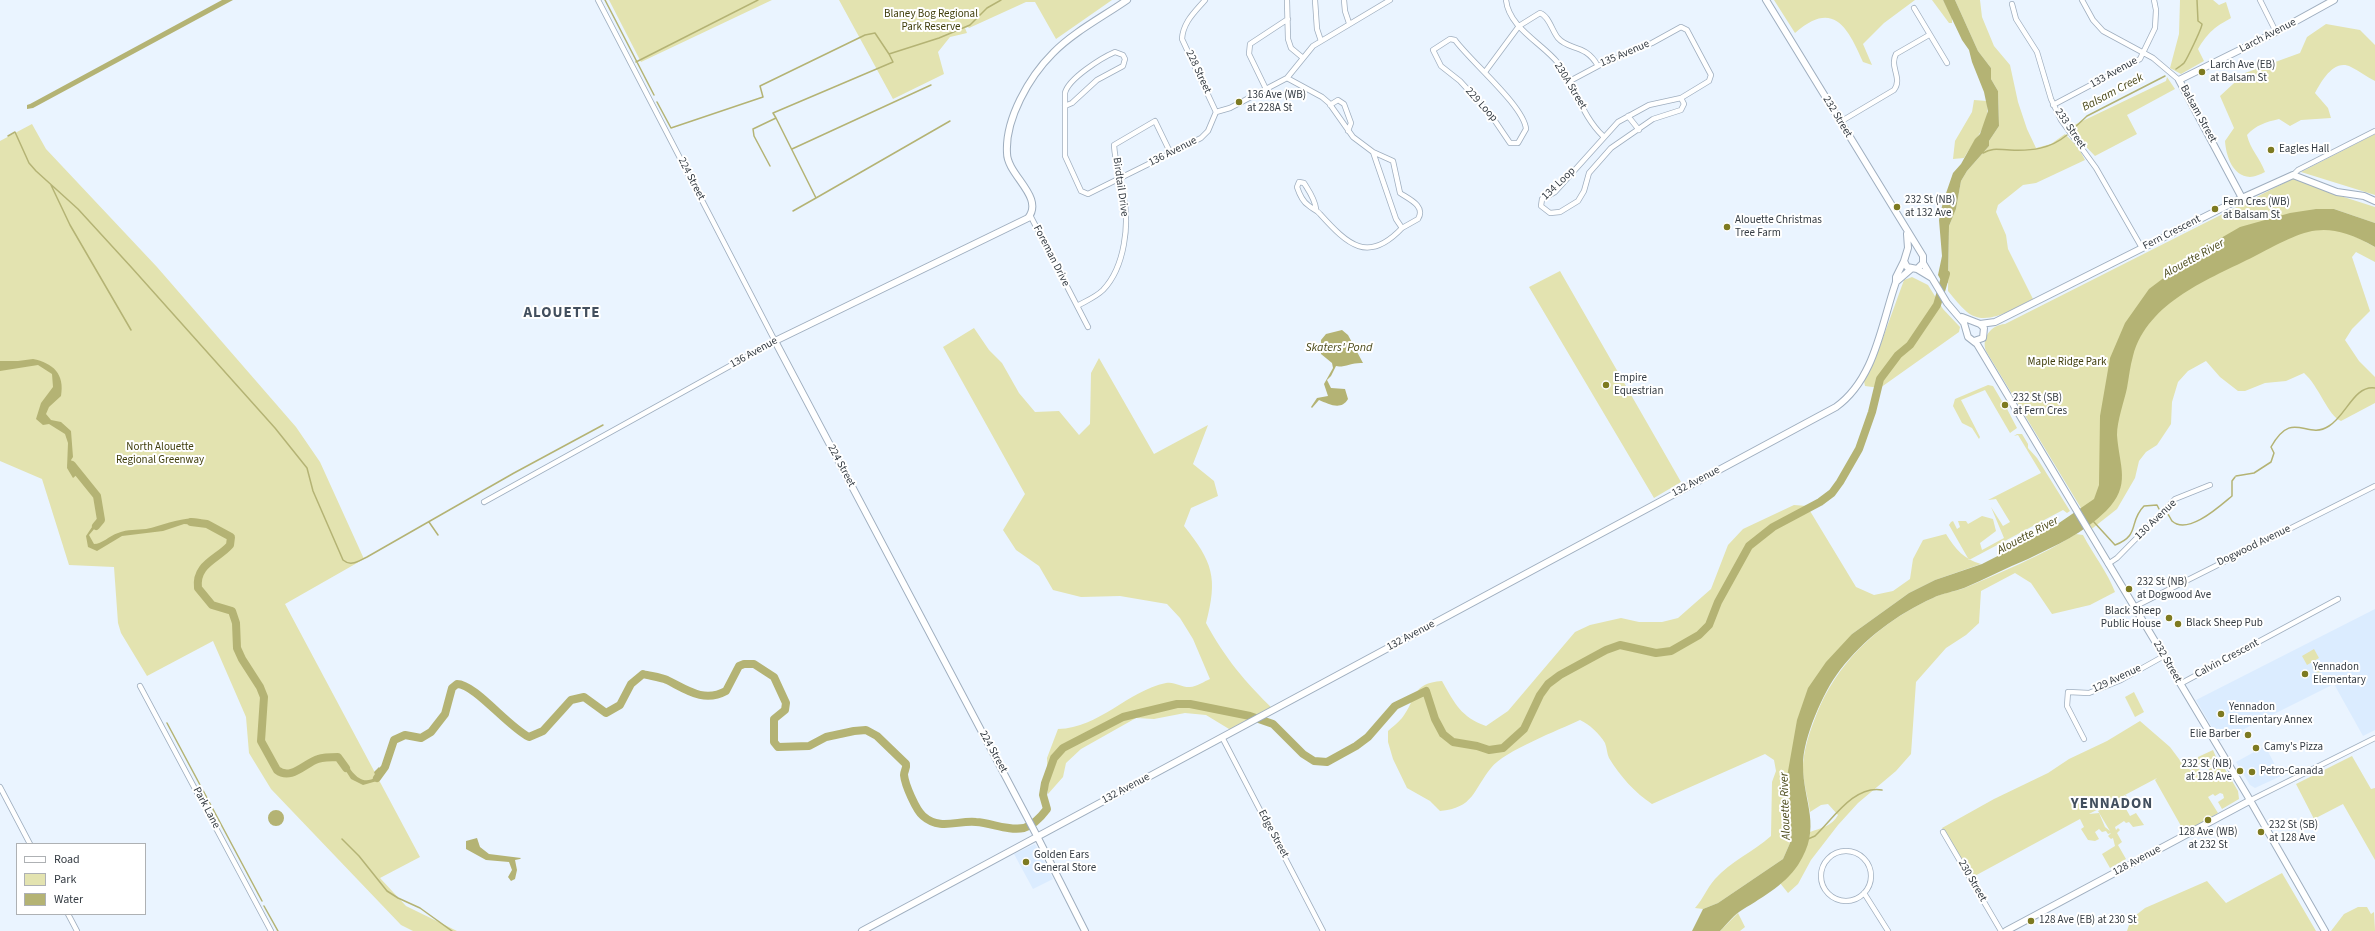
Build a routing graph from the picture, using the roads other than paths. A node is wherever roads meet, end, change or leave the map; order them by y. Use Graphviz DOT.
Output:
graph roads {
  1 [pos="598,0"];
  2 [pos="1127,0"];
  3 [pos="1205,0"];
  4 [pos="1287,0"];
  5 [pos="1315,0"];
  6 [pos="1344,0"];
  7 [pos="1390,0"];
  8 [pos="1506,0"];
  9 [pos="1766,0"];
  10 [pos="2082,0"];
  11 [pos="2154,0"];
  12 [pos="2260,0"];
  13 [pos="2334,0"];
  14 [pos="2012,4"];
  15 [pos="1914,8"];
  16 [pos="1288,19"];
  17 [pos="1349,23"];
  18 [pos="1519,26"];
  19 [pos="2276,32"];
  20 [pos="1929,35"];
  21 [pos="1321,41"];
  22 [pos="2143,54"];
  23 [pos="1303,58"];
  24 [pos="1947,63"];
  25 [pos="1598,66"];
  26 [pos="1485,72"];
  27 [pos="1711,76"];
  28 [pos="1287,78"];
  29 [pos="2179,80"];
  30 [pos="1568,82"];
  31 [pos="1266,89"];
  32 [pos="1681,98"];
  33 [pos="2053,104"];
  34 [pos="1330,105"];
  35 [pos="1065,106"];
  36 [pos="1216,112"];
  37 [pos="1628,116"];
  38 [pos="1840,122"];
  39 [pos="1638,130"];
  40 [pos="1348,131"];
  41 [pos="2375,131"];
  42 [pos="1603,136"];
  43 [pos="1373,152"];
  44 [pos="1171,154"];
  45 [pos="2293,175"];
  46 [pos="1119,178"];
  47 [pos="2242,198"];
  48 [pos="2375,201"];
  49 [pos="1316,209"];
  50 [pos="1030,215"];
  51 [pos="1402,228"];
  52 [pos="1907,234"];
  53 [pos="2142,248"];
  54 [pos="1919,251"];
  55 [pos="1907,253"];
  56 [pos="1904,261"];
  57 [pos="1923,263"];
  58 [pos="1914,269"];
  59 [pos="1933,280"];
  60 [pos="1896,282"];
  61 [pos="1077,306"];
  62 [pos="1960,317"];
  63 [pos="1995,322"];
  64 [pos="1977,324"];
  65 [pos="1088,326"];
  66 [pos="1967,330"];
  67 [pos="1984,336"];
  68 [pos="775,341"];
  69 [pos="1974,341"];
  70 [pos="1982,354"];
  71 [pos="2210,485"];
  72 [pos="2375,486"];
  73 [pos="484,502"];
  74 [pos="2108,564"];
  75 [pos="2338,599"];
  76 [pos="2134,607"];
  77 [pos="2164,656"];
  78 [pos="2180,684"];
  79 [pos="140,686"];
  80 [pos="1222,737"];
  81 [pos="2375,738"];
  82 [pos="2084,739"];
  83 [pos="0,787"];
  84 [pos="2251,800"];
  85 [pos="1943,832"];
  86 [pos="1036,833"];
  87 [pos="29,843"];
  88 [pos="1864,893"];
  89 [pos="69,915"];
  90 [pos="77,931"];
  91 [pos="271,931"];
  92 [pos="862,931"];
  93 [pos="1085,931"];
  94 [pos="1323,931"];
  95 [pos="1888,931"];
  96 [pos="2001,931"];
  97 [pos="2006,931"];
  98 [pos="2325,931"];
  1 -- 68 [label="street, 224 Street"];
  2 -- 50 [label="street, Foreman Drive"];
  3 -- 36 [label="street, 228 Street"];
  4 -- 16 [label="street"];
  5 -- 21 [label="street"];
  6 -- 17 [label="street"];
  7 -- 17 [label="street"];
  8 -- 18 [label="street, 230A Street"];
  9 -- 38 [label="street, 232 Street"];
  10 -- 22 [label="street, Balsam Street"];
  11 -- 22 [label="street, 133 Avenue"];
  12 -- 19 [label="street"];
  13 -- 19 [label="street, Larch Avenue"];
  14 -- 33 [label="street, 233 Street"];
  15 -- 20 [label="street"];
  16 -- 23 [label="street"];
  16 -- 31 [label="street"];
  17 -- 21 [label="street"];
  18 -- 25 [label="street"];
  18 -- 26 [label="street"];
  18 -- 30 [label="street, 230A Street"];
  19 -- 29 [label="street, Larch Avenue"];
  20 -- 24 [label="street"];
  20 -- 38 [label="street"];
  21 -- 23 [label="street"];
  22 -- 29 [label="street, Balsam Street"];
  22 -- 33 [label="street, 133 Avenue"];
  23 -- 28 [label="street"];
  25 -- 27 [label="street, 135 Avenue"];
  25 -- 30 [label="street, 135 Avenue"];
  26 -- 26 [label="street, 229 Loop"];
  27 -- 32 [label="street, 134 Loop"];
  28 -- 31 [label="street"];
  28 -- 34 [label="street"];
  29 -- 47 [label="street, Balsam Street"];
  30 -- 42 [label="street, 230A Street"];
  31 -- 36 [label="street"];
  32 -- 37 [label="street, 134 Loop"];
  32 -- 39 [label="street, 134 Loop"];
  33 -- 53 [label="street, 233 Street"];
  34 -- 40 [label="street"];
  34 -- 40 [label="street"];
  35 -- 35 [label="street"];
  35 -- 46 [label="street, 136 Avenue"];
  36 -- 44 [label="street, 136 Avenue"];
  37 -- 39 [label="street"];
  37 -- 42 [label="street, 134 Loop"];
  38 -- 52 [label="street, 232 Street"];
  39 -- 42 [label="street, 134 Loop"];
  40 -- 43 [label="street"];
  41 -- 45 [label="street"];
  43 -- 51 [label="street"];
  43 -- 51 [label="street"];
  44 -- 46 [label="street, 136 Avenue"];
  44 -- 46 [label="street, Birdtail Drive"];
  45 -- 47 [label="street, Fern Crescent"];
  45 -- 48 [label="street"];
  46 -- 61 [label="street, Birdtail Drive"];
  47 -- 53 [label="street, Fern Crescent"];
  49 -- 49 [label="street"];
  49 -- 51 [label="street"];
  50 -- 61 [label="street, Foreman Drive"];
  50 -- 68 [label="street, 136 Avenue"];
  52 -- 54 [label="street, 232 Street"];
  52 -- 55 [label="street"];
  53 -- 63 [label="street, Fern Crescent"];
  54 -- 55 [label="street"];
  54 -- 57 [label="street"];
  55 -- 56 [label="street"];
  56 -- 58 [label="street"];
  56 -- 60 [label="street, 132 Avenue"];
  57 -- 58 [label="street"];
  57 -- 59 [label="street"];
  58 -- 59 [label="street"];
  58 -- 60 [label="street"];
  59 -- 62 [label="street"];
  60 -- 80 [label="street, 132 Avenue"];
  61 -- 65 [label="street, Foreman Drive"];
  62 -- 64 [label="street"];
  62 -- 66 [label="street"];
  63 -- 64 [label="street, Fern Crescent"];
  63 -- 67 [label="street, Fern Crescent"];
  64 -- 66 [label="street"];
  64 -- 67 [label="street"];
  66 -- 69 [label="street"];
  67 -- 69 [label="street"];
  67 -- 70 [label="street"];
  68 -- 73 [label="street, 136 Avenue"];
  68 -- 86 [label="street, 224 Street"];
  69 -- 70 [label="street, 232 Street"];
  70 -- 74 [label="street, 232 Street"];
  71 -- 74 [label="street, 130 Avenue"];
  72 -- 76 [label="street, Dogwood Avenue"];
  74 -- 76 [label="street, 232 Street"];
  75 -- 78 [label="street, Calvin Crescent"];
  76 -- 77 [label="street, 232 Street"];
  77 -- 78 [label="street, 232 Street"];
  77 -- 82 [label="street, 129 Avenue"];
  78 -- 84 [label="street, 232 Street"];
  79 -- 91 [label="street, Park Lane"];
  80 -- 86 [label="street, 132 Avenue"];
  80 -- 94 [label="street, Edge Street"];
  81 -- 84 [label="street, 128 Avenue"];
  83 -- 87 [label="street"];
  84 -- 97 [label="street, 128 Avenue"];
  84 -- 98 [label="street, 232 Street"];
  85 -- 96 [label="street, 230 Street"];
  86 -- 92 [label="street, 132 Avenue"];
  86 -- 93 [label="street, 224 Street"];
  88 -- 88 [label="street"];
  88 -- 95 [label="street"];
  89 -- 90 [label="street"];
}
